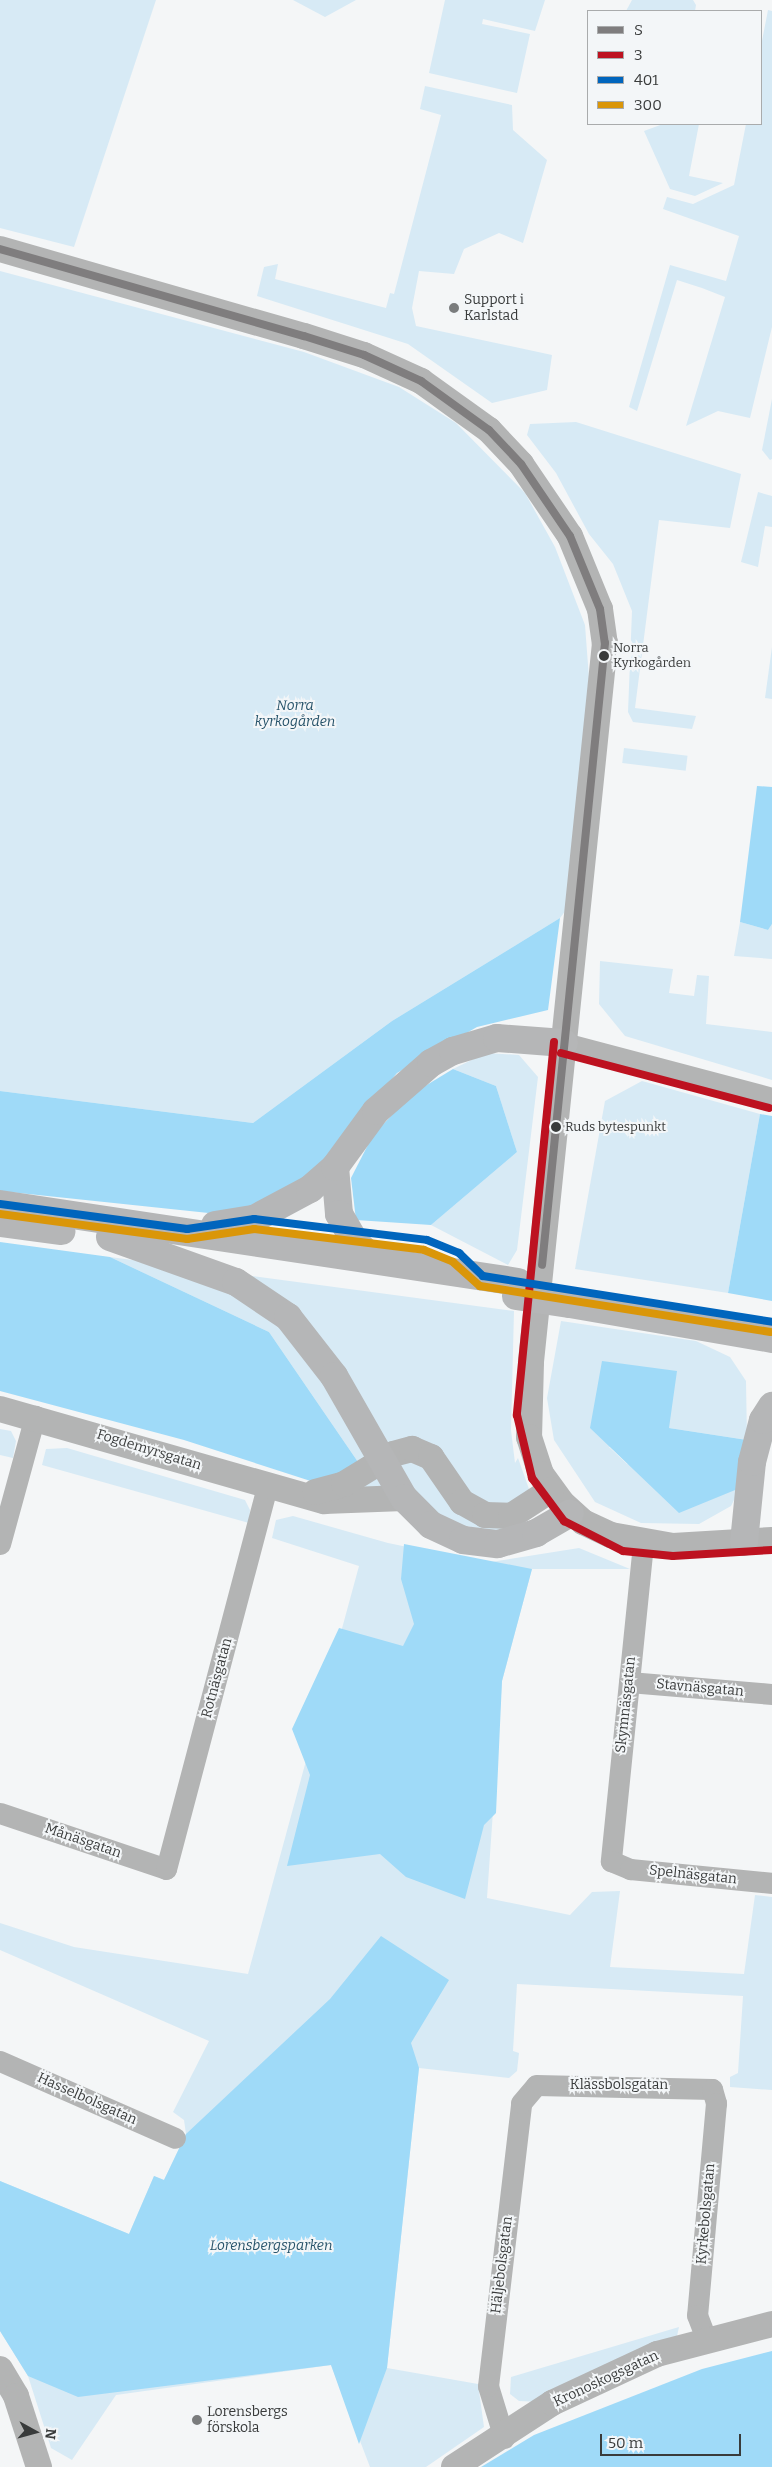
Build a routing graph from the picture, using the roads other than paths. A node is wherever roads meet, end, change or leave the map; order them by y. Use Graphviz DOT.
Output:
graph roads {
  1 [pos="0,249"];
  2 [pos="564,1044"];
  3 [pos="772,1098"];
  4 [pos="335,1167"];
  5 [pos="0,1204"];
  6 [pos="0,1223"];
  7 [pos="187,1229"];
  8 [pos="110,1237"];
  9 [pos="372,1258"];
  10 [pos="517,1289"];
  11 [pos="571,1297"];
  12 [pos="772,1322"];
  13 [pos="772,1339"];
  14 [pos="0,1409"];
  15 [pos="768,1413"];
  16 [pos="35,1416"];
  17 [pos="381,1461"];
  18 [pos="267,1486"];
  19 [pos="551,1490"];
  20 [pos="297,1495"];
  21 [pos="404,1498"];
  22 [pos="570,1512"];
  23 [pos="772,1540"];
  24 [pos="744,1542"];
  25 [pos="0,1544"];
  26 [pos="643,1544"];
  27 [pos="629,1682"];
  28 [pos="772,1694"];
  29 [pos="0,1813"];
  30 [pos="614,1866"];
  31 [pos="166,1869"];
  32 [pos="772,1883"];
  33 [pos="0,2061"];
  34 [pos="712,2089"];
  35 [pos="528,2091"];
  36 [pos="175,2138"];
  37 [pos="772,2324"];
  38 [pos="706,2339"];
  39 [pos="0,2369"];
  40 [pos="504,2438"];
  41 [pos="40,2467"];
  42 [pos="454,2467"];
  1 -- 2 [label="street"];
  2 -- 3 [label="street"];
  2 -- 4 [label="main road"];
  2 -- 19 [label="street"];
  4 -- 7 [label="main road"];
  4 -- 9 [label="main road"];
  5 -- 7 [label="main road"];
  6 -- 8 [label="main road"];
  7 -- 9 [label="main road"];
  8 -- 10 [label="main road"];
  8 -- 17 [label="main road"];
  9 -- 10 [label="main road"];
  10 -- 11 [label="main road"];
  11 -- 12 [label="main road"];
  11 -- 13 [label="main road"];
  14 -- 16 [label="street, Fogdemyrsgatan"];
  15 -- 24 [label="main road"];
  16 -- 18 [label="street, Fogdemyrsgatan"];
  16 -- 25 [label="street"];
  17 -- 19 [label="street, Fogdemyrsgatan"];
  17 -- 20 [label="street, Fogdemyrsgatan"];
  17 -- 21 [label="main road"];
  18 -- 20 [label="street, Fogdemyrsgatan"];
  18 -- 31 [label="street, Rotnäsgatan"];
  19 -- 22 [label="street"];
  20 -- 21 [label="street, Fogdemyrsgatan"];
  21 -- 22 [label="main road"];
  22 -- 26 [label="street"];
  23 -- 24 [label="street"];
  24 -- 26 [label="street"];
  26 -- 27 [label="street, Skymnäsgatan"];
  27 -- 28 [label="street, Stavnäsgatan"];
  27 -- 30 [label="street, Skymnäsgatan"];
  29 -- 31 [label="street, Månäsgatan"];
  30 -- 32 [label="street, Spelnäsgatan"];
  33 -- 36 [label="street, Hasselbolsgatan"];
  34 -- 35 [label="street, Klässbolsgatan"];
  34 -- 38 [label="street, Kyrkebolsgatan"];
  35 -- 40 [label="street, Häljebolsgatan"];
  37 -- 38 [label="street, Kronoskogsgatan"];
  38 -- 40 [label="street, Kronoskogsgatan"];
  39 -- 41 [label="street"];
  40 -- 42 [label="street, Kronoskogsgatan"];
}
